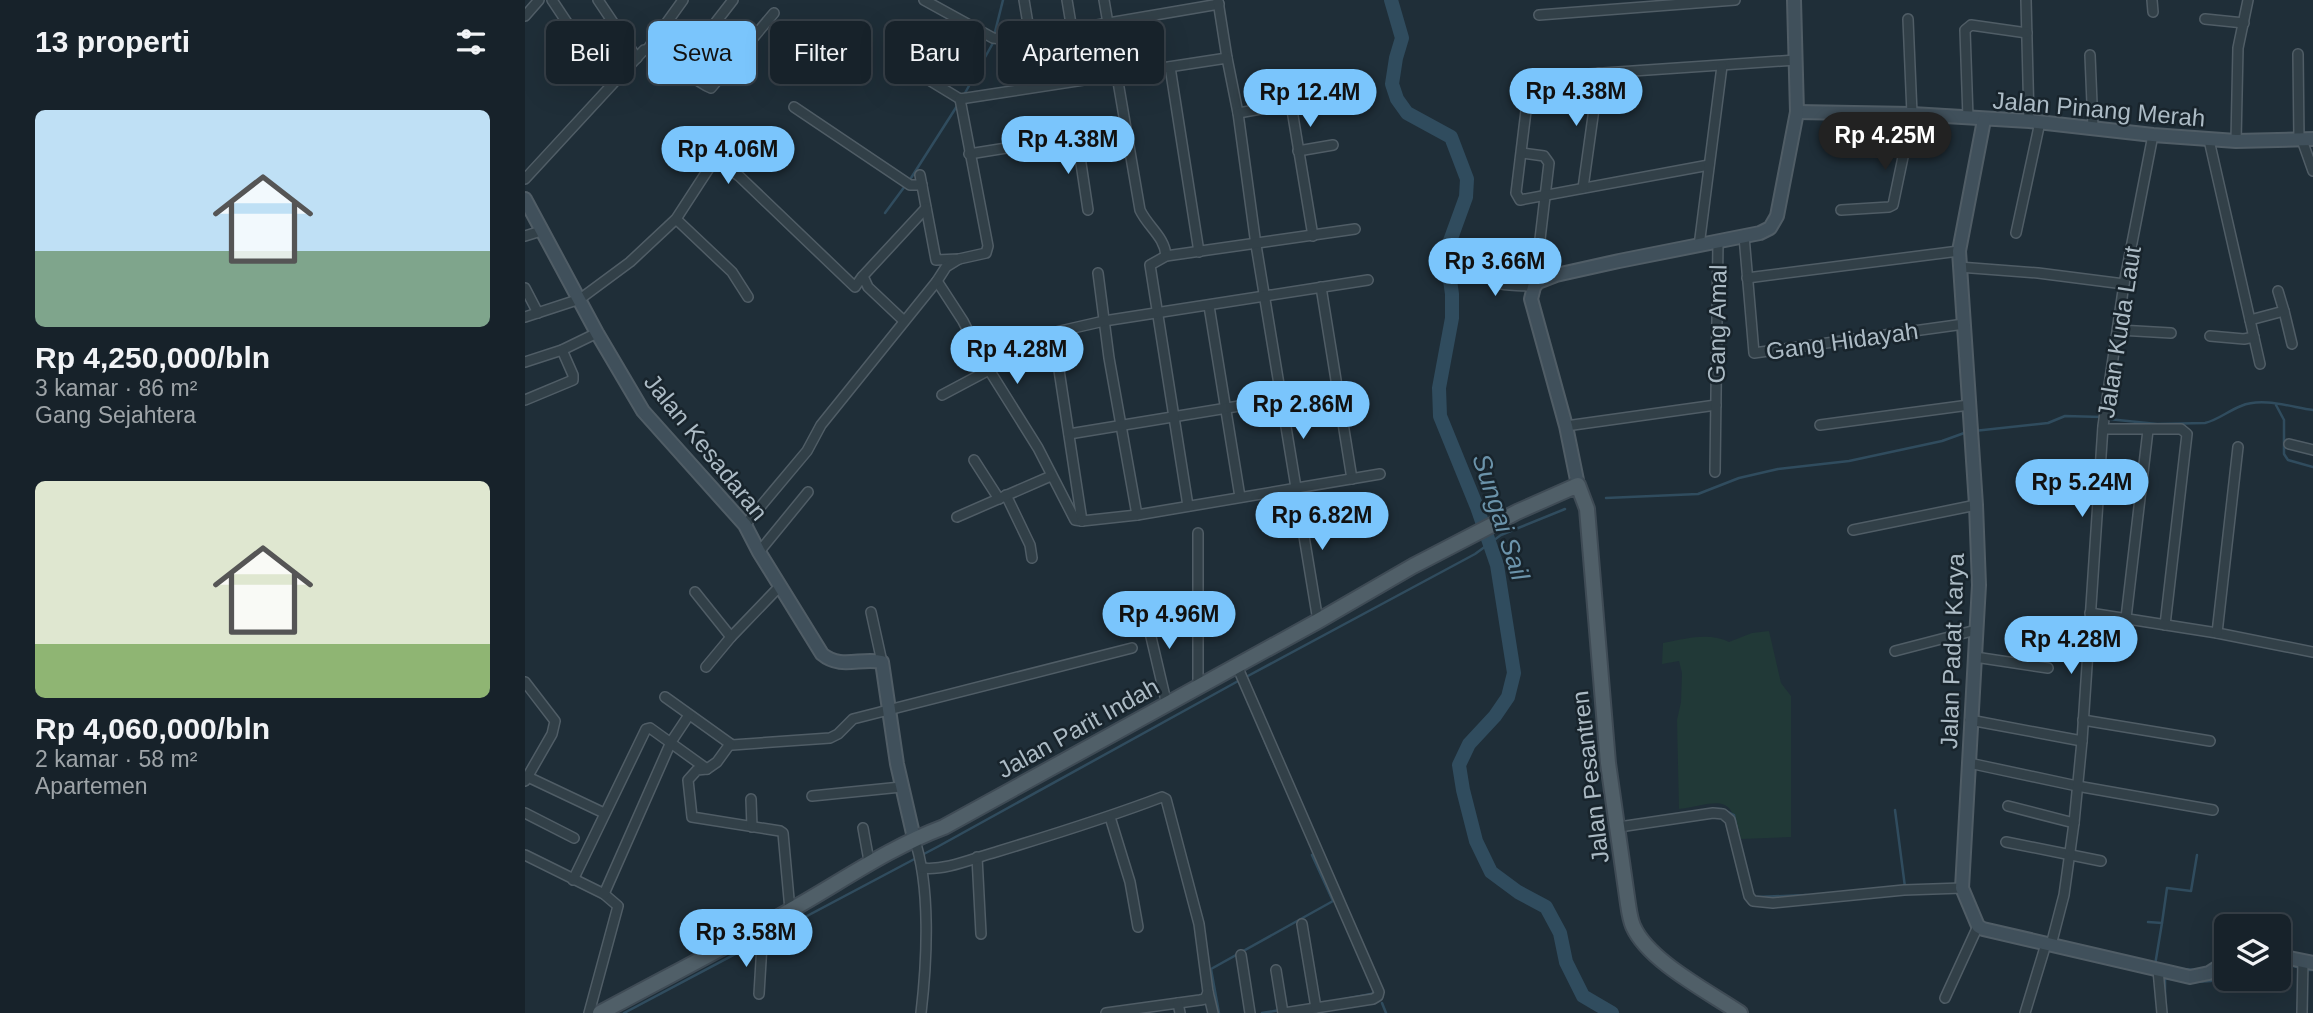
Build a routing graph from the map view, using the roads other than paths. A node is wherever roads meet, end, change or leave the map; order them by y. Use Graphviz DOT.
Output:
graph roads {
  1 [pos="539,0"];
  2 [pos="552,0"];
  3 [pos="598,0"];
  4 [pos="683,0"];
  5 [pos="733,0"];
  6 [pos="924,0"];
  7 [pos="1024,0"];
  8 [pos="1067,0"];
  9 [pos="1104,0"];
  10 [pos="1735,0"];
  11 [pos="1794,0"];
  12 [pos="2026,0"];
  13 [pos="2151,0"];
  14 [pos="2248,0"];
  15 [pos="1218,2"];
  16 [pos="2153,12"];
  17 [pos="774,13"];
  18 [pos="1539,15"];
  19 [pos="525,16"];
  20 [pos="1908,19"];
  21 [pos="2205,19"];
  22 [pos="566,21"];
  23 [pos="717,21"];
  24 [pos="1028,21"];
  25 [pos="1070,21"];
  26 [pos="1108,21"];
  27 [pos="1123,21"];
  28 [pos="2244,23"];
  29 [pos="2027,33"];
  30 [pos="756,35"];
  31 [pos="998,39"];
  32 [pos="647,50"];
  33 [pos="2298,54"];
  34 [pos="2090,55"];
  35 [pos="637,58"];
  36 [pos="1227,58"];
  37 [pos="1796,60"];
  38 [pos="1721,66"];
  39 [pos="1170,67"];
  40 [pos="1164,68"];
  41 [pos="1599,73"];
  42 [pos="935,84"];
  43 [pos="1058,84"];
  44 [pos="1118,84"];
  45 [pos="960,99"];
  46 [pos="794,107"];
  47 [pos="1797,112"];
  48 [pos="1237,113"];
  49 [pos="1912,114"];
  50 [pos="1968,118"];
  51 [pos="1984,120"];
  52 [pos="2035,121"];
  53 [pos="2093,128"];
  54 [pos="1125,129"];
  55 [pos="2153,135"];
  56 [pos="1076,137"];
  57 [pos="2209,139"];
  58 [pos="2305,139"];
  59 [pos="2236,141"];
  60 [pos="1333,145"];
  61 [pos="1298,150"];
  62 [pos="1522,153"];
  63 [pos="969,154"];
  64 [pos="1709,165"];
  65 [pos="2313,171"];
  66 [pos="525,179"];
  67 [pos="1583,188"];
  68 [pos="1545,194"];
  69 [pos="525,199"];
  70 [pos="926,208"];
  71 [pos="1088,210"];
  72 [pos="1841,211"];
  73 [pos="676,219"];
  74 [pos="1355,229"];
  75 [pos="541,231"];
  76 [pos="2016,233"];
  77 [pos="525,236"];
  78 [pos="1313,236"];
  79 [pos="1744,236"];
  80 [pos="1718,242"];
  81 [pos="1256,245"];
  82 [pos="1699,246"];
  83 [pos="1959,251"];
  84 [pos="1199,252"];
  85 [pos="1166,256"];
  86 [pos="959,259"];
  87 [pos="1491,263"];
  88 [pos="1959,267"];
  89 [pos="1098,272"];
  90 [pos="862,277"];
  91 [pos="1747,278"];
  92 [pos="1368,280"];
  93 [pos="937,281"];
  94 [pos="1536,284"];
  95 [pos="2124,284"];
  96 [pos="1321,287"];
  97 [pos="525,288"];
  98 [pos="2278,291"];
  99 [pos="1265,296"];
  100 [pos="748,297"];
  101 [pos="580,299"];
  102 [pos="1209,306"];
  103 [pos="2284,311"];
  104 [pos="538,313"];
  105 [pos="1158,314"];
  106 [pos="525,317"];
  107 [pos="2250,320"];
  108 [pos="904,321"];
  109 [pos="1104,321"];
  110 [pos="1964,324"];
  111 [pos="2119,330"];
  112 [pos="597,333"];
  113 [pos="2171,333"];
  114 [pos="2210,336"];
  115 [pos="2254,337"];
  116 [pos="2293,344"];
  117 [pos="562,350"];
  118 [pos="525,362"];
  119 [pos="2260,364"];
  120 [pos="989,370"];
  121 [pos="1337,390"];
  122 [pos="942,395"];
  123 [pos="1281,398"];
  124 [pos="525,400"];
  125 [pos="1716,405"];
  126 [pos="1969,405"];
  127 [pos="1226,407"];
  128 [pos="1174,416"];
  129 [pos="1121,425"];
  130 [pos="1820,425"];
  131 [pos="1566,426"];
  132 [pos="2103,427"];
  133 [pos="2148,430"];
  134 [pos="1069,434"];
  135 [pos="2290,444"];
  136 [pos="2238,447"];
  137 [pos="2313,450"];
  138 [pos="974,460"];
  139 [pos="1715,472"];
  140 [pos="1380,474"];
  141 [pos="1051,475"];
  142 [pos="1352,479"];
  143 [pos="1578,485"];
  144 [pos="1296,488"];
  145 [pos="808,492"];
  146 [pos="1003,497"];
  147 [pos="1240,497"];
  148 [pos="1976,505"];
  149 [pos="1188,506"];
  150 [pos="1137,515"];
  151 [pos="957,517"];
  152 [pos="1082,521"];
  153 [pos="745,524"];
  154 [pos="1853,530"];
  155 [pos="1198,533"];
  156 [pos="759,552"];
  157 [pos="1033,558"];
  158 [pos="781,586"];
  159 [pos="695,592"];
  160 [pos="1143,603"];
  161 [pos="871,612"];
  162 [pos="2090,614"];
  163 [pos="2126,618"];
  164 [pos="1318,621"];
  165 [pos="2165,625"];
  166 [pos="1976,630"];
  167 [pos="2217,633"];
  168 [pos="731,637"];
  169 [pos="1132,648"];
  170 [pos="1895,651"];
  171 [pos="2313,652"];
  172 [pos="1975,657"];
  173 [pos="882,662"];
  174 [pos="706,667"];
  175 [pos="2048,668"];
  176 [pos="1239,669"];
  177 [pos="525,682"];
  178 [pos="1198,688"];
  179 [pos="665,697"];
  180 [pos="1167,705"];
  181 [pos="889,710"];
  182 [pos="689,715"];
  183 [pos="1970,720"];
  184 [pos="2083,720"];
  185 [pos="2082,741"];
  186 [pos="2210,741"];
  187 [pos="671,742"];
  188 [pos="730,744"];
  189 [pos="1969,763"];
  190 [pos="707,769"];
  191 [pos="527,779"];
  192 [pos="2077,786"];
  193 [pos="901,787"];
  194 [pos="812,796"];
  195 [pos="751,799"];
  196 [pos="2008,806"];
  197 [pos="2213,810"];
  198 [pos="525,813"];
  199 [pos="604,813"];
  200 [pos="1110,817"];
  201 [pos="2074,823"];
  202 [pos="752,827"];
  203 [pos="1619,827"];
  204 [pos="863,828"];
  205 [pos="574,838"];
  206 [pos="914,838"];
  207 [pos="2006,842"];
  208 [pos="525,855"];
  209 [pos="2069,856"];
  210 [pos="977,857"];
  211 [pos="2101,861"];
  212 [pos="869,862"];
  213 [pos="922,864"];
  214 [pos="573,880"];
  215 [pos="1962,888"];
  216 [pos="604,894"];
  217 [pos="790,911"];
  218 [pos="1302,925"];
  219 [pos="1979,926"];
  220 [pos="1138,927"];
  221 [pos="760,930"];
  222 [pos="981,934"];
  223 [pos="2048,945"];
  224 [pos="1241,955"];
  225 [pos="2308,962"];
  226 [pos="2214,968"];
  227 [pos="1276,970"];
  228 [pos="2158,970"];
  229 [pos="1208,992"];
  230 [pos="759,994"];
  231 [pos="1945,998"];
  232 [pos="1178,1003"];
  233 [pos="1316,1008"];
  234 [pos="1141,1010"];
  235 [pos="589,1013"];
  236 [pos="600,1013"];
  237 [pos="921,1013"];
  238 [pos="1106,1013"];
  239 [pos="1180,1013"];
  240 [pos="1213,1013"];
  241 [pos="1250,1013"];
  242 [pos="1284,1013"];
  243 [pos="1740,1013"];
  244 [pos="2025,1013"];
  245 [pos="2162,1013"];
  246 [pos="2304,1013"];
  1 -- 19 [label="street"];
  2 -- 22 [label="street"];
  3 -- 35 [label="street"];
  4 -- 32 [label="street"];
  5 -- 23 [label="street"];
  6 -- 31 [label="street"];
  7 -- 24 [label="street"];
  8 -- 25 [label="street"];
  9 -- 26 [label="street"];
  10 -- 18 [label="street"];
  11 -- 37 [label="street"];
  12 -- 29 [label="street"];
  13 -- 16 [label="street"];
  14 -- 28 [label="street"];
  15 -- 27 [label="street"];
  15 -- 36 [label="street"];
  17 -- 30 [label="street"];
  20 -- 49 [label="street"];
  21 -- 28 [label="street"];
  28 -- 59 [label="street"];
  29 -- 50 [label="street"];
  29 -- 52 [label="street"];
  32 -- 35 [label="street"];
  33 -- 58 [label="street"];
  34 -- 53 [label="street"];
  35 -- 66 [label="street"];
  36 -- 39 [label="street"];
  36 -- 48 [label="street"];
  37 -- 38 [label="street"];
  37 -- 47 [label="street"];
  38 -- 41 [label="street"];
  38 -- 64 [label="street"];
  39 -- 40 [label="street"];
  39 -- 84 [label="street"];
  41 -- 62 [label="street"];
  41 -- 67 [label="street"];
  42 -- 45 [label="street"];
  43 -- 45 [label="street"];
  44 -- 54 [label="street"];
  45 -- 63 [label="street"];
  46 -- 70 [label="street"];
  47 -- 49 [label="street, Jalan Pinang Merah"];
  47 -- 79 [label="street"];
  48 -- 61 [label="street"];
  48 -- 81 [label="street"];
  49 -- 50 [label="street, Jalan Pinang Merah"];
  49 -- 72 [label="street"];
  50 -- 51 [label="street, Jalan Pinang Merah"];
  51 -- 52 [label="street, Jalan Pinang Merah"];
  51 -- 83 [label="street, Jalan Padat Karya"];
  52 -- 53 [label="street, Jalan Pinang Merah"];
  52 -- 76 [label="street"];
  53 -- 55 [label="street, Jalan Pinang Merah"];
  54 -- 56 [label="street"];
  54 -- 85 [label="street"];
  55 -- 57 [label="street, Jalan Pinang Merah"];
  55 -- 95 [label="street, Jalan Kuda Laut"];
  56 -- 63 [label="street"];
  56 -- 71 [label="street"];
  57 -- 59 [label="street, Jalan Pinang Merah"];
  57 -- 107 [label="street"];
  58 -- 59 [label="street, Jalan Pinang Merah"];
  58 -- 65 [label="street"];
  60 -- 61 [label="street"];
  61 -- 78 [label="street"];
  62 -- 68 [label="street"];
  62 -- 68 [label="street"];
  63 -- 86 [label="street"];
  64 -- 67 [label="street"];
  64 -- 82 [label="street"];
  67 -- 68 [label="street"];
  68 -- 94 [label="street"];
  69 -- 75 [label="street, Jalan Kesadaran"];
  70 -- 86 [label="street"];
  70 -- 90 [label="street"];
  73 -- 90 [label="street"];
  73 -- 100 [label="street"];
  73 -- 101 [label="street"];
  74 -- 78 [label="street"];
  75 -- 77 [label="street"];
  75 -- 101 [label="street, Jalan Kesadaran"];
  78 -- 81 [label="street"];
  79 -- 80 [label="street"];
  79 -- 91 [label="street, Gang Hidayah"];
  80 -- 82 [label="street"];
  80 -- 125 [label="street, Gang Amal"];
  81 -- 84 [label="street"];
  81 -- 99 [label="street"];
  82 -- 94 [label="street"];
  83 -- 88 [label="street, Jalan Padat Karya"];
  83 -- 91 [label="street"];
  84 -- 85 [label="street"];
  85 -- 105 [label="street"];
  86 -- 93 [label="street"];
  87 -- 94 [label="street"];
  88 -- 95 [label="street"];
  88 -- 110 [label="street, Jalan Padat Karya"];
  89 -- 109 [label="street"];
  90 -- 108 [label="street"];
  91 -- 110 [label="street, Gang Hidayah"];
  92 -- 96 [label="street"];
  93 -- 108 [label="street"];
  93 -- 120 [label="street"];
  94 -- 131 [label="street"];
  95 -- 111 [label="street, Jalan Kuda Laut"];
  96 -- 99 [label="street"];
  96 -- 121 [label="street"];
  97 -- 104 [label="street"];
  98 -- 103 [label="street"];
  99 -- 102 [label="street"];
  99 -- 123 [label="street"];
  101 -- 104 [label="street"];
  101 -- 112 [label="street, Jalan Kesadaran"];
  102 -- 105 [label="street"];
  102 -- 127 [label="street"];
  103 -- 107 [label="street"];
  103 -- 116 [label="street"];
  104 -- 106 [label="street"];
  105 -- 109 [label="street"];
  105 -- 128 [label="street"];
  107 -- 115 [label="street"];
  108 -- 153 [label="street"];
  109 -- 129 [label="street"];
  109 -- 134 [label="street"];
  110 -- 126 [label="street, Jalan Padat Karya"];
  111 -- 113 [label="street"];
  111 -- 132 [label="street, Jalan Kuda Laut"];
  112 -- 117 [label="street"];
  112 -- 153 [label="street, Jalan Kesadaran"];
  114 -- 115 [label="street"];
  115 -- 119 [label="street"];
  117 -- 118 [label="street"];
  117 -- 124 [label="street"];
  120 -- 122 [label="street"];
  120 -- 141 [label="street"];
  121 -- 123 [label="street"];
  121 -- 142 [label="street"];
  123 -- 127 [label="street"];
  123 -- 144 [label="street"];
  125 -- 131 [label="street, Gang Amal"];
  125 -- 139 [label="street, Gang Amal"];
  126 -- 130 [label="street"];
  126 -- 148 [label="street, Jalan Padat Karya"];
  127 -- 128 [label="street"];
  127 -- 147 [label="street"];
  128 -- 129 [label="street"];
  128 -- 149 [label="street"];
  129 -- 134 [label="street"];
  129 -- 150 [label="street"];
  131 -- 143 [label="street"];
  132 -- 133 [label="street"];
  132 -- 162 [label="street, Jalan Kuda Laut"];
  133 -- 163 [label="street"];
  133 -- 165 [label="street"];
  134 -- 152 [label="street"];
  135 -- 137 [label="street"];
  136 -- 167 [label="street"];
  138 -- 146 [label="street"];
  140 -- 142 [label="street"];
  141 -- 146 [label="street"];
  141 -- 152 [label="street"];
  142 -- 144 [label="street"];
  143 -- 164 [label="main road, Jalan Parit Indah"];
  143 -- 203 [label="main road, Jalan Pesantren"];
  144 -- 147 [label="street"];
  144 -- 164 [label="street"];
  145 -- 156 [label="street"];
  146 -- 151 [label="street"];
  146 -- 157 [label="street"];
  147 -- 149 [label="street"];
  148 -- 154 [label="street"];
  148 -- 166 [label="street, Jalan Padat Karya"];
  149 -- 150 [label="street"];
  150 -- 152 [label="street"];
  153 -- 156 [label="street, Jalan Kesadaran"];
  155 -- 178 [label="street"];
  156 -- 158 [label="street, Jalan Kesadaran"];
  158 -- 168 [label="street"];
  158 -- 173 [label="street, Jalan Kesadaran"];
  159 -- 168 [label="street"];
  160 -- 180 [label="street"];
  161 -- 173 [label="street"];
  162 -- 163 [label="street"];
  162 -- 184 [label="street, Jalan Kuda Laut"];
  163 -- 165 [label="street"];
  164 -- 176 [label="main road, Jalan Parit Indah"];
  165 -- 167 [label="street"];
  166 -- 170 [label="street"];
  166 -- 172 [label="street, Jalan Padat Karya"];
  167 -- 171 [label="street"];
  168 -- 174 [label="street"];
  169 -- 181 [label="street"];
  172 -- 175 [label="street"];
  172 -- 183 [label="street, Jalan Padat Karya"];
  173 -- 181 [label="street"];
  176 -- 178 [label="main road, Jalan Parit Indah"];
  176 -- 233 [label="street"];
  177 -- 191 [label="street"];
  178 -- 180 [label="main road, Jalan Parit Indah"];
  179 -- 182 [label="street"];
  180 -- 206 [label="main road, Jalan Parit Indah"];
  181 -- 188 [label="street"];
  181 -- 193 [label="street"];
  182 -- 187 [label="street"];
  182 -- 188 [label="street"];
  183 -- 185 [label="street"];
  183 -- 189 [label="street, Jalan Padat Karya"];
  184 -- 185 [label="street, Jalan Kuda Laut"];
  184 -- 186 [label="street"];
  185 -- 192 [label="street, Jalan Kuda Laut"];
  187 -- 190 [label="street"];
  187 -- 199 [label="street"];
  187 -- 216 [label="street"];
  188 -- 190 [label="street"];
  189 -- 192 [label="street"];
  189 -- 215 [label="street, Jalan Padat Karya"];
  190 -- 202 [label="street"];
  191 -- 199 [label="street"];
  192 -- 197 [label="street"];
  192 -- 201 [label="street, Jalan Kuda Laut"];
  193 -- 194 [label="street"];
  193 -- 206 [label="street"];
  195 -- 202 [label="street"];
  196 -- 201 [label="street"];
  198 -- 205 [label="street"];
  199 -- 214 [label="street"];
  200 -- 210 [label="street"];
  200 -- 220 [label="street"];
  200 -- 229 [label="street"];
  201 -- 209 [label="street, Jalan Kuda Laut"];
  202 -- 217 [label="street"];
  203 -- 215 [label="street"];
  203 -- 243 [label="main road, Jalan Pesantren"];
  204 -- 212 [label="street"];
  206 -- 212 [label="main road, Jalan Parit Indah"];
  206 -- 213 [label="street"];
  207 -- 209 [label="street"];
  208 -- 214 [label="street"];
  209 -- 211 [label="street"];
  209 -- 223 [label="street, Jalan Kuda Laut"];
  210 -- 213 [label="street"];
  210 -- 222 [label="street"];
  212 -- 217 [label="main road, Jalan Parit Indah"];
  213 -- 237 [label="street"];
  214 -- 216 [label="street"];
  215 -- 219 [label="street, Jalan Padat Karya"];
  216 -- 235 [label="street"];
  217 -- 221 [label="main road, Jalan Parit Indah"];
  218 -- 233 [label="street"];
  219 -- 223 [label="street"];
  219 -- 231 [label="street"];
  221 -- 230 [label="street"];
  221 -- 236 [label="main road, Jalan Parit Indah"];
  223 -- 228 [label="street"];
  223 -- 244 [label="street, Jalan Kuda Laut"];
  224 -- 241 [label="street"];
  225 -- 246 [label="street"];
  226 -- 228 [label="street"];
  227 -- 242 [label="street"];
  228 -- 245 [label="street"];
  229 -- 232 [label="street"];
  229 -- 240 [label="street"];
  232 -- 234 [label="street"];
  232 -- 239 [label="street"];
  233 -- 242 [label="street"];
  234 -- 238 [label="street"];
}
